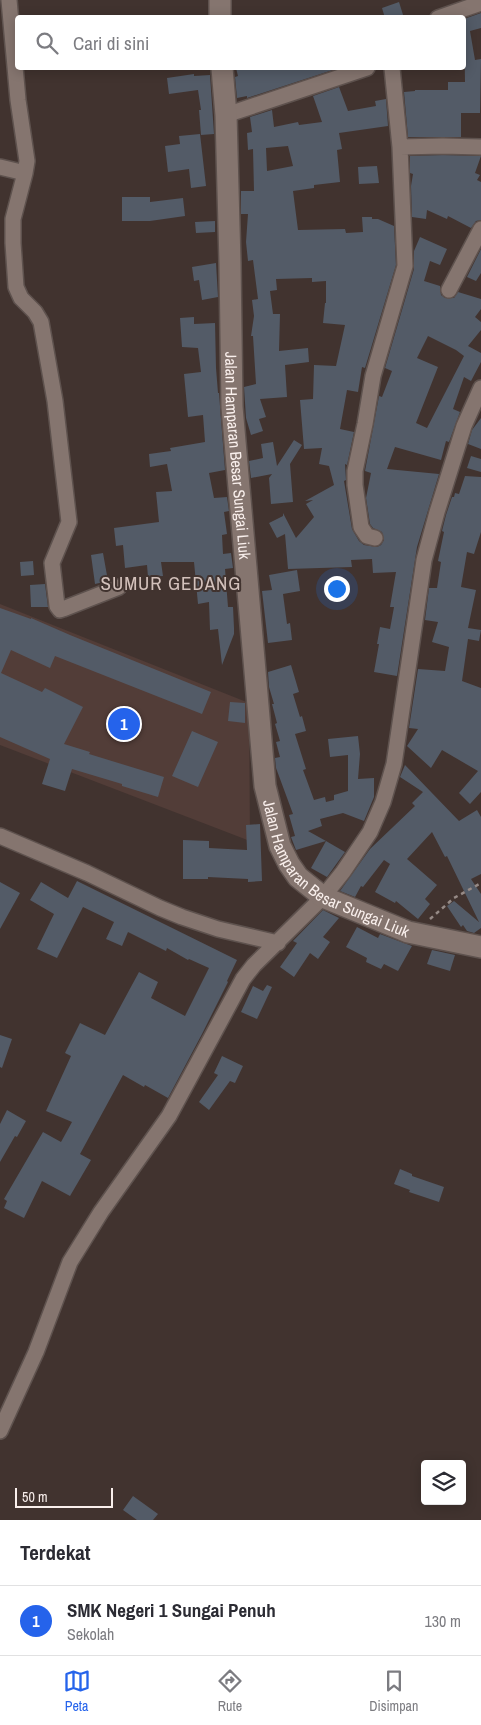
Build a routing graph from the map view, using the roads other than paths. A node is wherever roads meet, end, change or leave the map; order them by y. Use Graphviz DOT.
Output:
graph roads {
  1 [pos="8,0"];
  2 [pos="220,0"];
  3 [pos="481,3"];
  4 [pos="220,15"];
  5 [pos="447,15"];
  6 [pos="222,70"];
  7 [pos="361,70"];
  8 [pos="392,70"];
  9 [pos="226,115"];
  10 [pos="400,147"];
  11 [pos="481,147"];
  12 [pos="0,167"];
  13 [pos="25,173"];
  14 [pos="481,229"];
  15 [pos="449,290"];
  16 [pos="481,388"];
  17 [pos="375,538"];
  18 [pos="119,587"];
  19 [pos="0,836"];
  20 [pos="323,897"];
  21 [pos="278,943"];
  22 [pos="481,947"];
  23 [pos="0,1431"];
  1 -- 13 [label="street"];
  2 -- 4 [label="street"];
  3 -- 5 [label="street"];
  6 -- 9 [label="street, Jalan Hamparan Besar Sungai Liuk"];
  7 -- 9 [label="street"];
  8 -- 10 [label="street"];
  9 -- 20 [label="street, Jalan Hamparan Besar Sungai Liuk"];
  10 -- 11 [label="street"];
  10 -- 17 [label="street"];
  12 -- 13 [label="street"];
  13 -- 18 [label="street"];
  14 -- 15 [label="street"];
  16 -- 20 [label="street"];
  19 -- 21 [label="street"];
  20 -- 21 [label="street"];
  20 -- 22 [label="street, Jalan Hamparan Besar Sungai Liuk"];
  21 -- 23 [label="street"];
}
